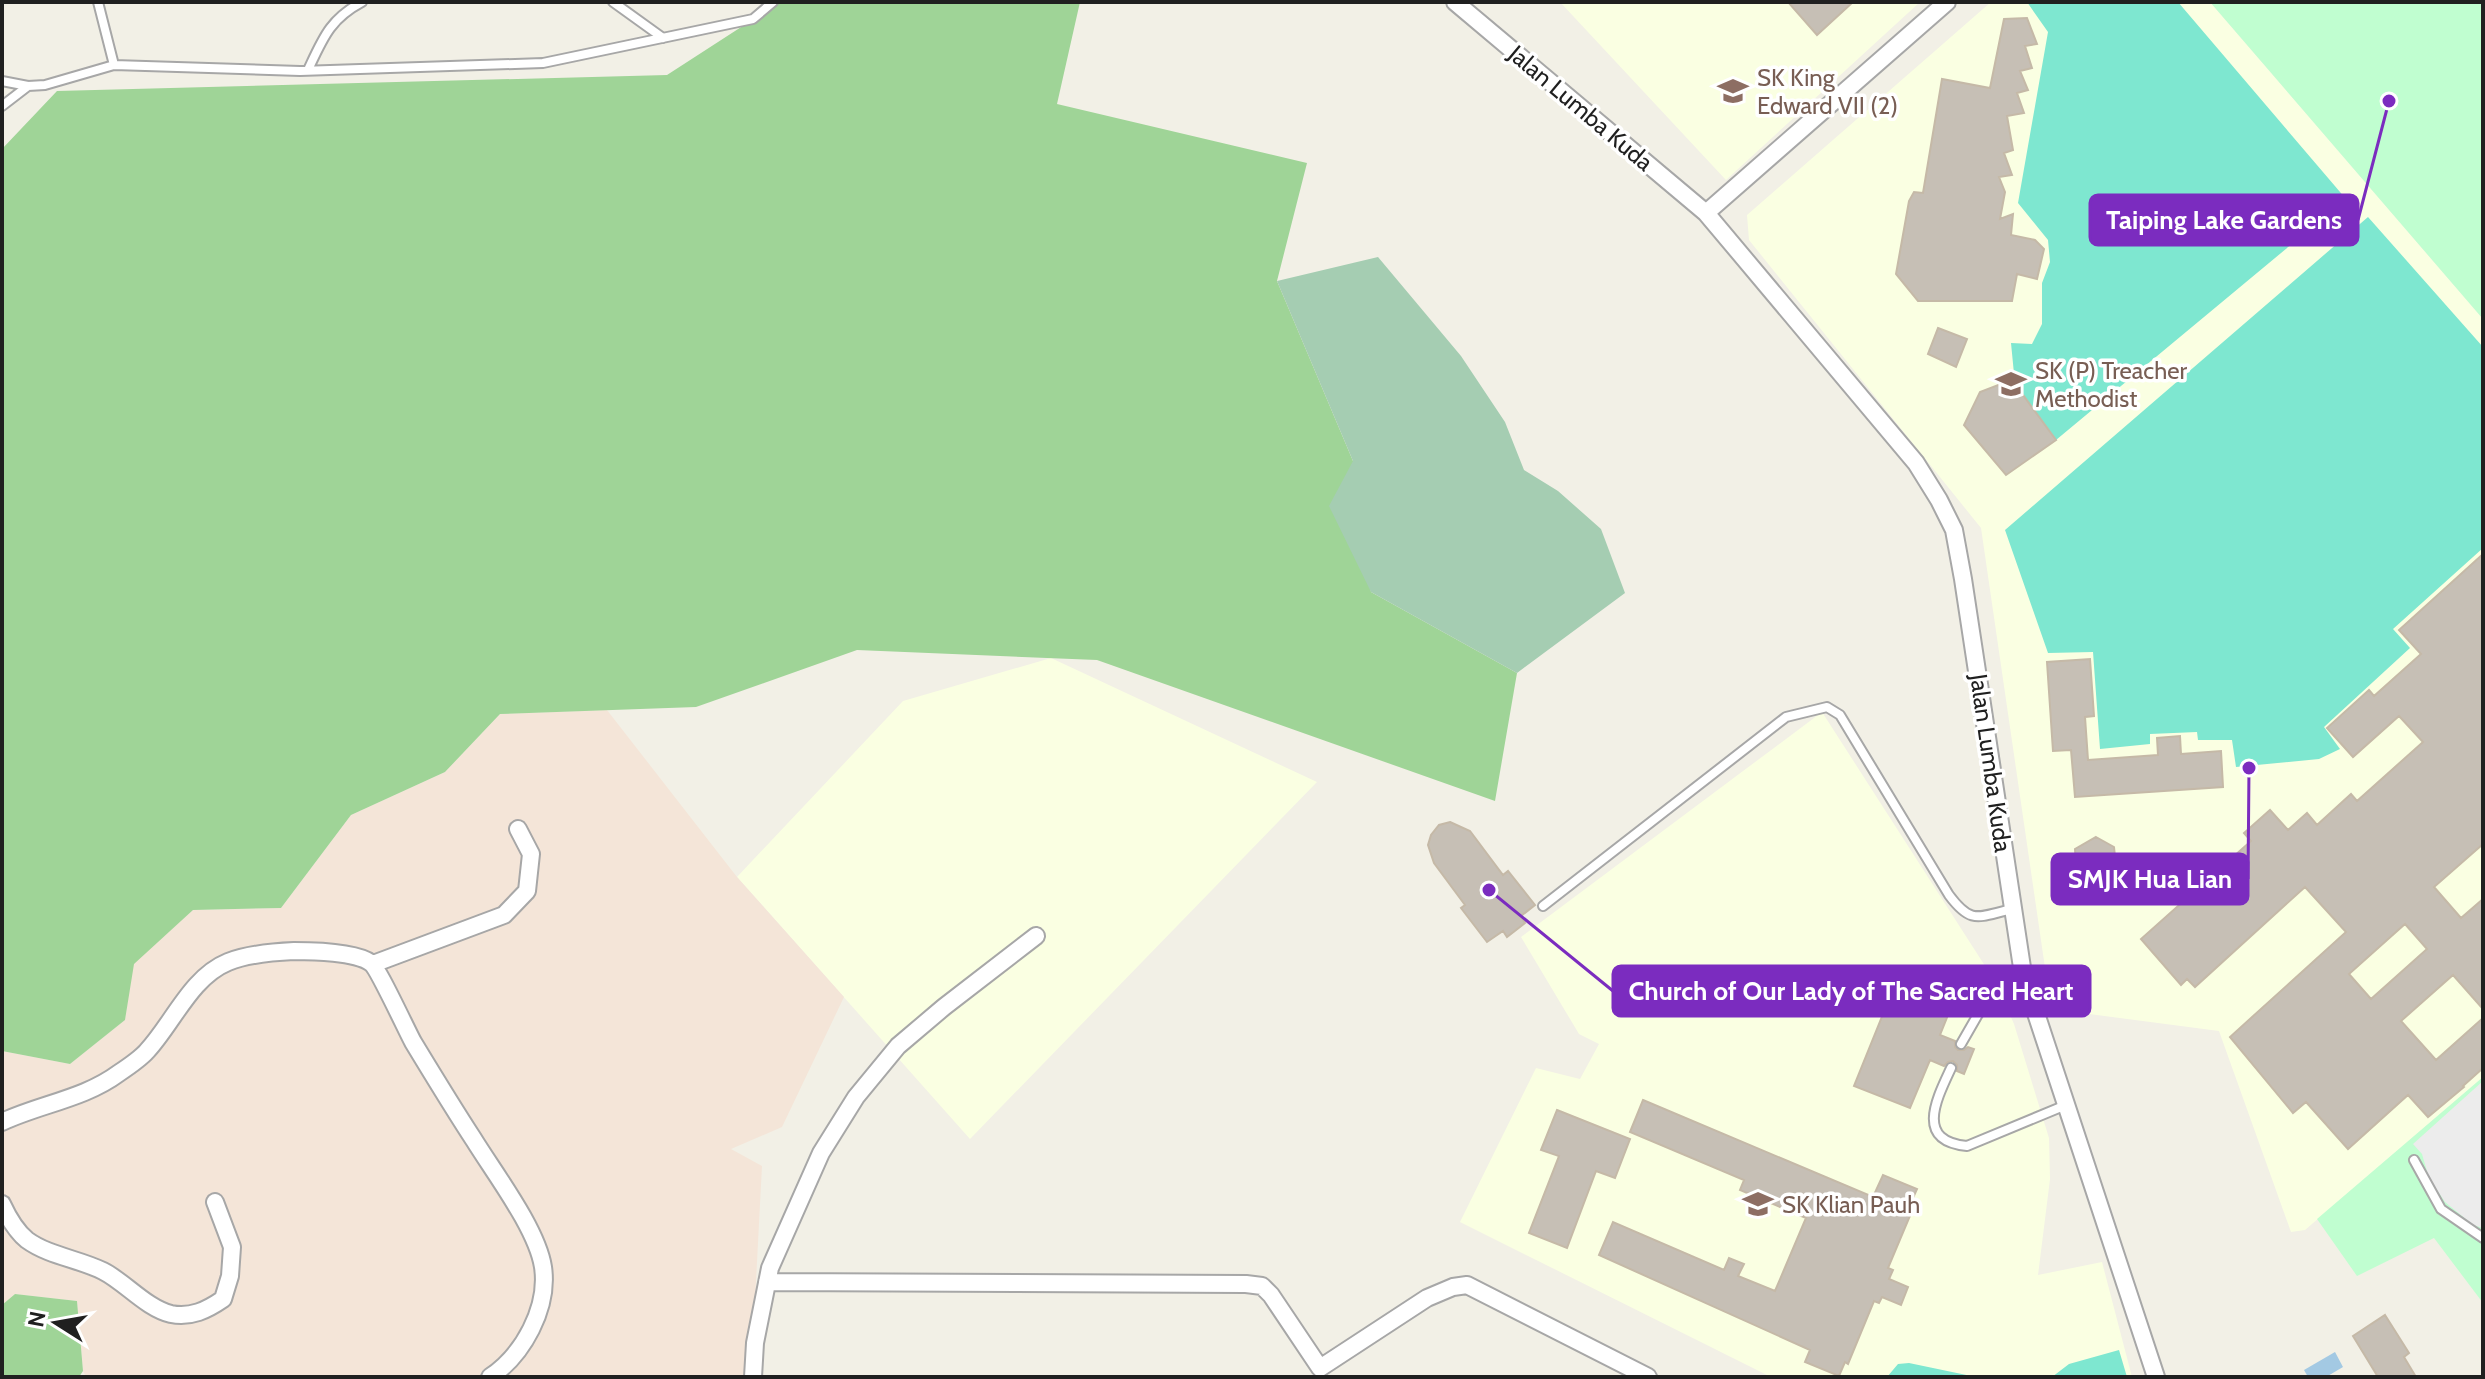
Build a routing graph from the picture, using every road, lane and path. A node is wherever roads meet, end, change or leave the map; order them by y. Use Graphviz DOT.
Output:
graph roads {
  1 [pos="98,2"];
  2 [pos="362,2"];
  3 [pos="613,2"];
  4 [pos="773,2"];
  5 [pos="1455,2"];
  6 [pos="1947,2"];
  7 [pos="663,38"];
  8 [pos="114,65"];
  9 [pos="308,70"];
  10 [pos="2,81"];
  11 [pos="28,86"];
  12 [pos="2,106"];
  13 [pos="1706,213"];
  14 [pos="518,829"];
  15 [pos="1543,906"];
  16 [pos="2013,909"];
  17 [pos="1036,936"];
  18 [pos="373,964"];
  19 [pos="2023,974"];
  20 [pos="1961,1044"];
  21 [pos="1951,1068"];
  22 [pos="2066,1105"];
  23 [pos="2,1122"];
  24 [pos="2414,1160"];
  25 [pos="215,1202"];
  26 [pos="2,1204"];
  27 [pos="2483,1238"];
  28 [pos="767,1282"];
  29 [pos="1322,1372"];
  30 [pos="490,1377"];
  31 [pos="753,1377"];
  32 [pos="1648,1377"];
  33 [pos="2156,1377"];
  1 -- 8 [label="lane"];
  2 -- 9 [label="lane"];
  3 -- 7 [label="lane"];
  4 -- 7 [label="lane"];
  5 -- 13 [label="street, Jalan Lumba Kuda"];
  6 -- 13 [label="street"];
  7 -- 9 [label="lane"];
  8 -- 9 [label="lane"];
  8 -- 11 [label="lane"];
  10 -- 11 [label="lane"];
  11 -- 12 [label="lane"];
  13 -- 16 [label="street, Jalan Lumba Kuda"];
  14 -- 18 [label="street"];
  15 -- 16 [label="lane"];
  16 -- 19 [label="street, Jalan Lumba Kuda"];
  17 -- 28 [label="street"];
  18 -- 23 [label="street"];
  18 -- 30 [label="street"];
  19 -- 20 [label="lane"];
  19 -- 22 [label="street, Jalan Lumba Kuda"];
  21 -- 22 [label="lane"];
  22 -- 33 [label="street, Jalan Lumba Kuda"];
  24 -- 27 [label="lane"];
  25 -- 26 [label="street"];
  28 -- 29 [label="street"];
  28 -- 31 [label="street"];
  29 -- 32 [label="street"];
}
